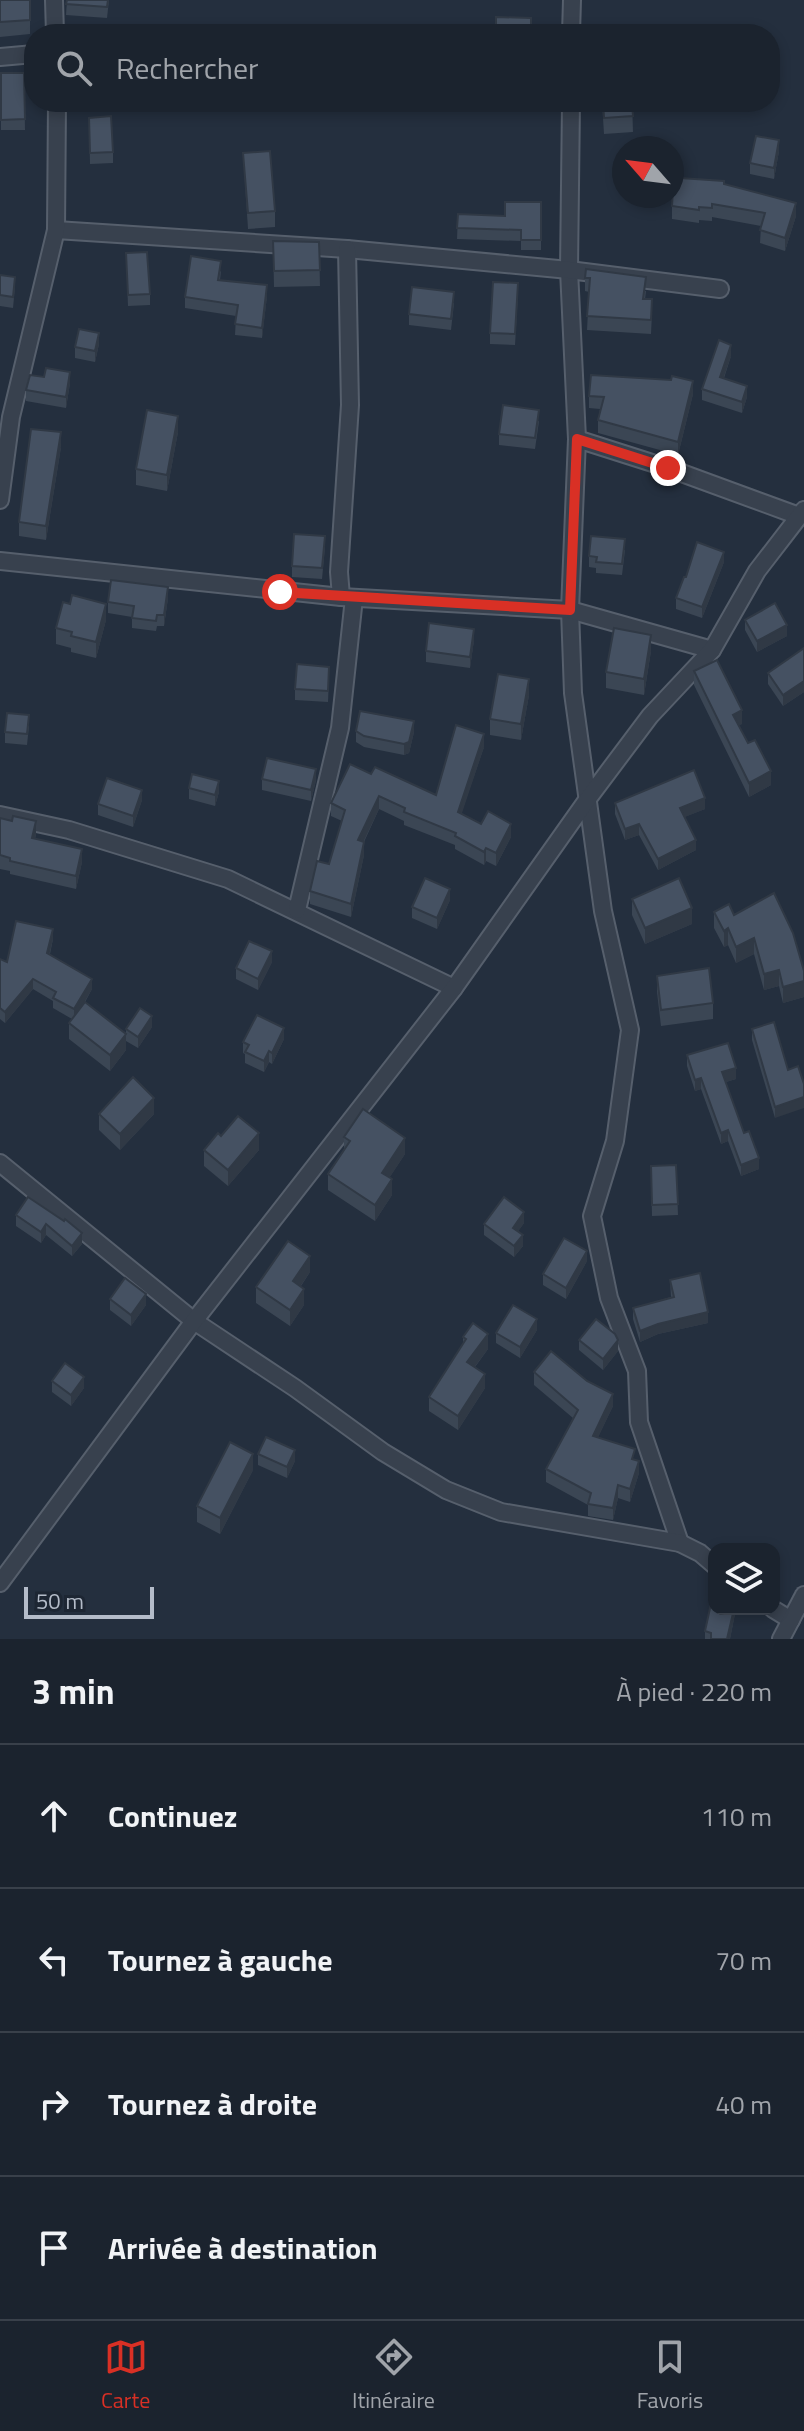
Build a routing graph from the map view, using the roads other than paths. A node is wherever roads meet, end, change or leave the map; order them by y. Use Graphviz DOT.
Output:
graph roads {
  1 [pos="54,0"];
  2 [pos="572,0"];
  3 [pos="55,24"];
  4 [pos="571,24"];
  5 [pos="24,55"];
  6 [pos="0,57"];
  7 [pos="57,112"];
  8 [pos="571,112"];
  9 [pos="56,230"];
  10 [pos="347,249"];
  11 [pos="569,270"];
  12 [pos="720,289"];
  13 [pos="577,439"];
  14 [pos="0,500"];
  15 [pos="802,513"];
  16 [pos="0,561"];
  17 [pos="348,598"];
  18 [pos="570,610"];
  19 [pos="712,650"];
  20 [pos="587,800"];
  21 [pos="0,815"];
  22 [pos="297,910"];
  23 [pos="454,988"];
  24 [pos="0,1163"];
  25 [pos="194,1321"];
  26 [pos="680,1543"];
  27 [pos="708,1560"];
  28 [pos="0,1583"];
  29 [pos="804,1595"];
  30 [pos="780,1613"];
  31 [pos="791,1620"];
  32 [pos="781,1639"];
  1 -- 3 [label="street"];
  2 -- 4 [label="street"];
  5 -- 6 [label="street"];
  7 -- 9 [label="street"];
  8 -- 11 [label="street"];
  9 -- 10 [label="street"];
  9 -- 14 [label="street"];
  10 -- 11 [label="street"];
  10 -- 17 [label="street"];
  11 -- 12 [label="street"];
  11 -- 13 [label="street"];
  13 -- 15 [label="street"];
  13 -- 18 [label="street"];
  15 -- 19 [label="street"];
  16 -- 17 [label="street"];
  17 -- 18 [label="street"];
  17 -- 22 [label="street"];
  18 -- 19 [label="street"];
  18 -- 20 [label="street"];
  19 -- 20 [label="street"];
  20 -- 23 [label="street"];
  20 -- 26 [label="street"];
  21 -- 22 [label="street"];
  22 -- 23 [label="street"];
  23 -- 25 [label="street"];
  24 -- 25 [label="street"];
  25 -- 26 [label="street"];
  25 -- 28 [label="street"];
  26 -- 27 [label="street"];
  29 -- 31 [label="street"];
  30 -- 31 [label="street"];
  31 -- 32 [label="street"];
}
